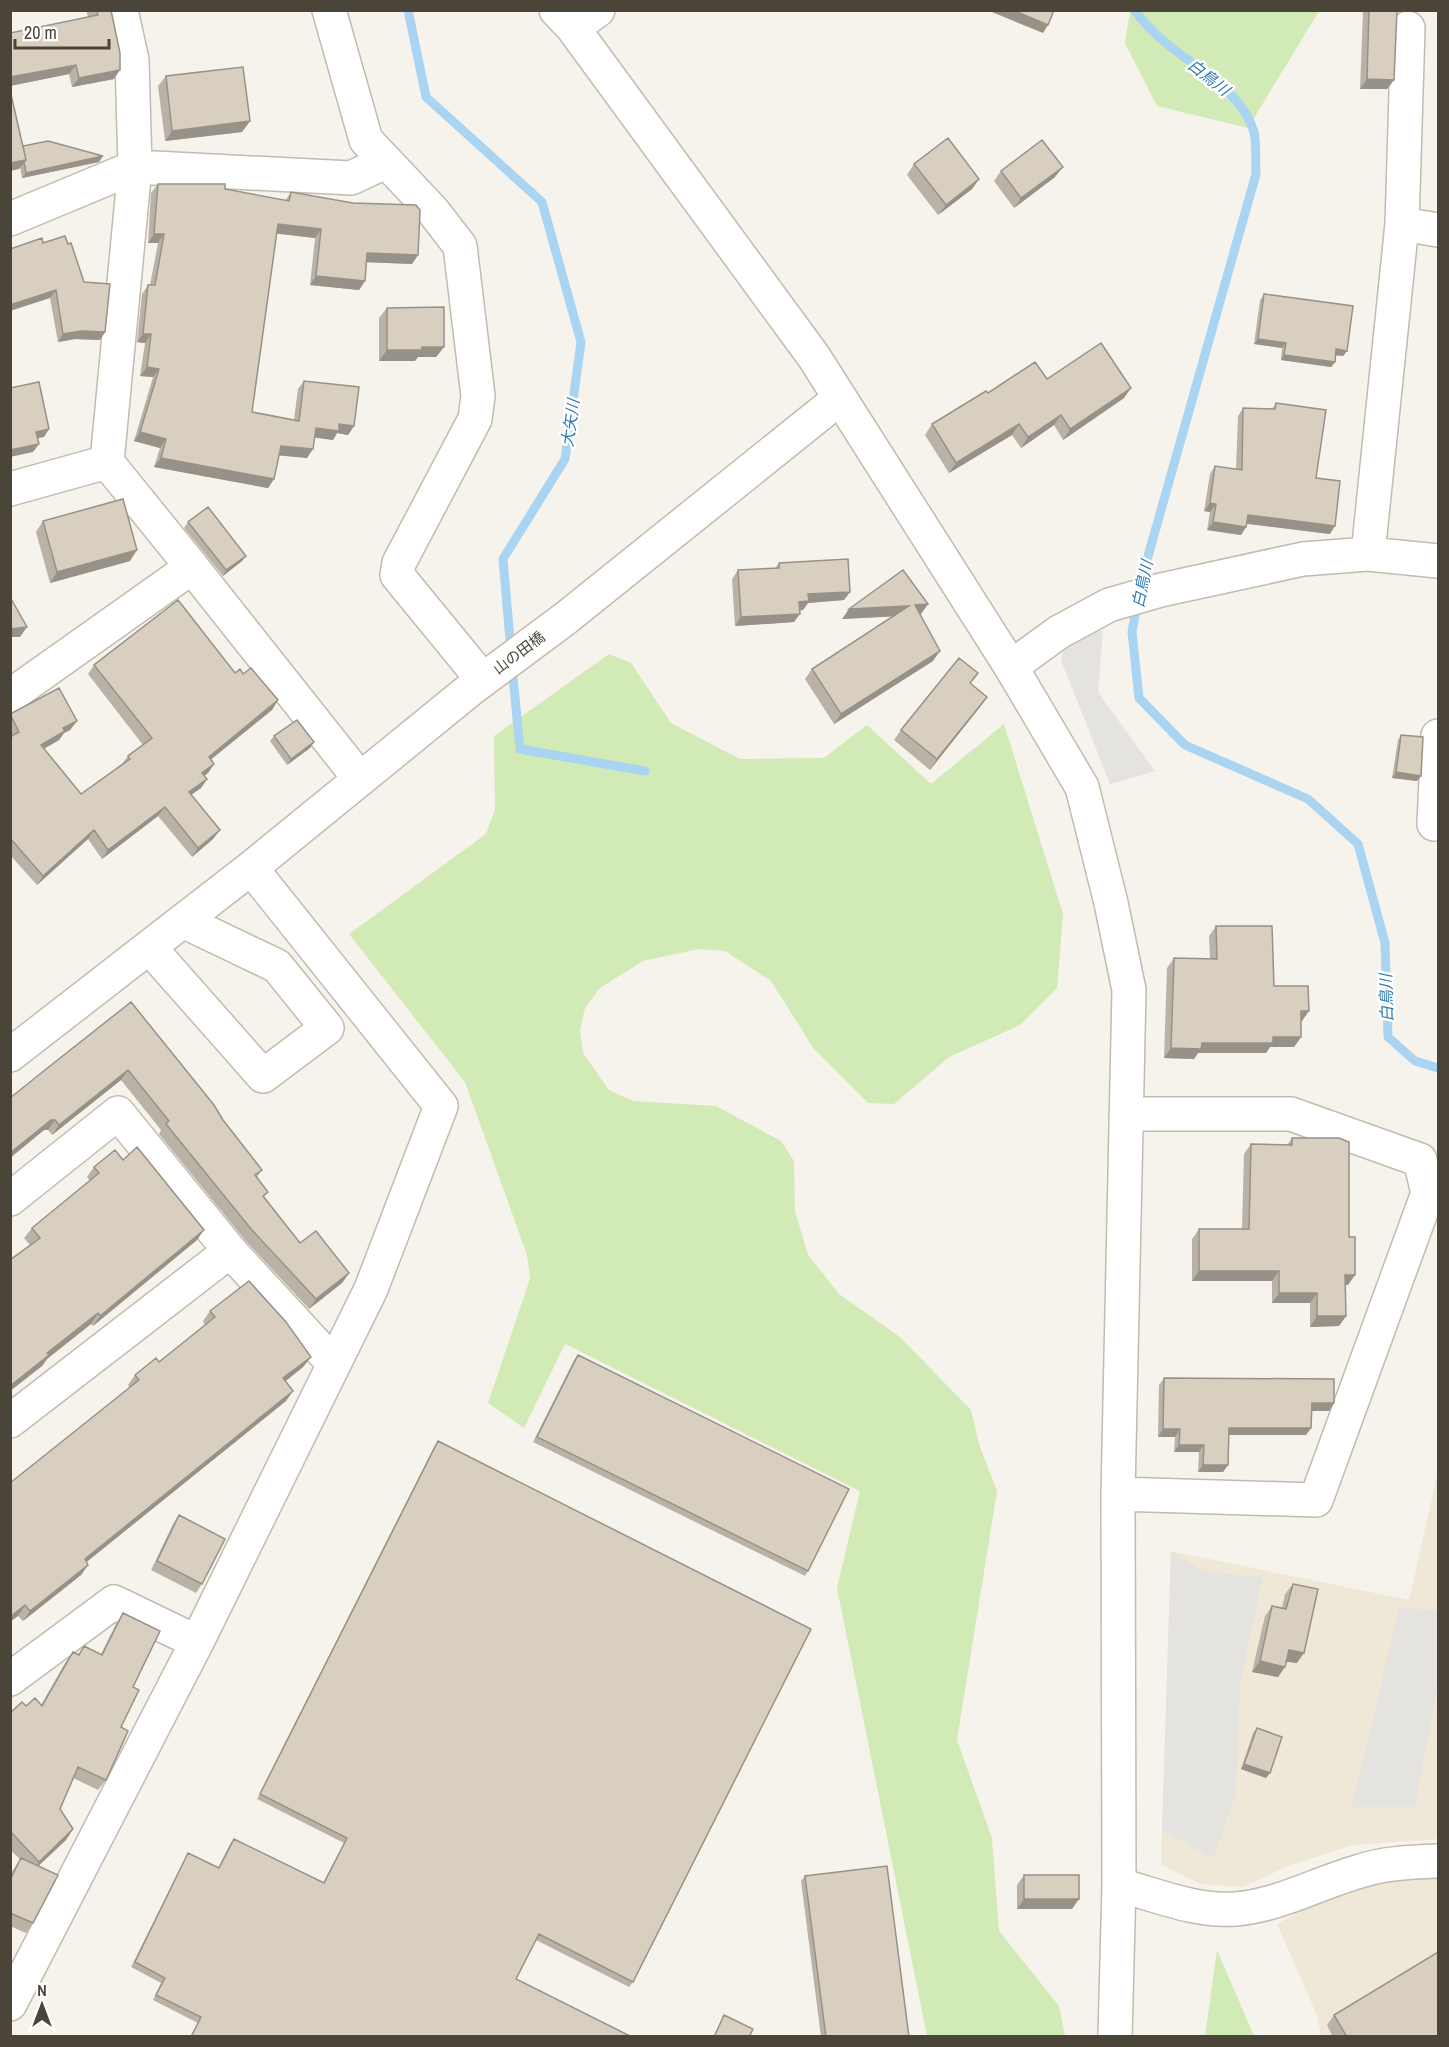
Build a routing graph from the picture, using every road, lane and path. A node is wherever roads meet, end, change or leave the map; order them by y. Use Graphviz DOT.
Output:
graph roads {
  1 [pos="121,10"];
  2 [pos="329,10"];
  3 [pos="576,16"];
  4 [pos="1408,28"];
  5 [pos="385,162"];
  6 [pos="135,167"];
  7 [pos="10,219"];
  8 [pos="1401,224"];
  9 [pos="1438,230"];
  10 [pos="840,398"];
  11 [pos="107,462"];
  12 [pos="10,489"];
  13 [pos="1368,554"];
  14 [pos="1438,561"];
  15 [pos="192,567"];
  16 [pos="1011,667"];
  17 [pos="477,684"];
  18 [pos="10,696"];
  19 [pos="1438,736"];
  20 [pos="360,779"];
  21 [pos="1438,824"];
  22 [pos="251,868"];
  23 [pos="183,921"];
  24 [pos="149,947"];
  25 [pos="10,1055"];
  26 [pos="1126,1114"];
  27 [pos="10,1199"];
  28 [pos="230,1251"];
  29 [pos="334,1364"];
  30 [pos="10,1421"];
  31 [pos="1118,1494"];
  32 [pos="197,1641"];
  33 [pos="10,1679"];
  34 [pos="1438,1861"];
  35 [pos="1119,1885"];
  36 [pos="10,2004"];
  37 [pos="1115,2037"];
  1 -- 6 [label="street"];
  2 -- 5 [label="street"];
  3 -- 10 [label="street"];
  4 -- 8 [label="street"];
  5 -- 6 [label="street"];
  5 -- 17 [label="street"];
  6 -- 7 [label="street"];
  6 -- 11 [label="street"];
  8 -- 9 [label="street"];
  8 -- 13 [label="street"];
  10 -- 16 [label="street"];
  10 -- 17 [label="street, 山の田橋"];
  11 -- 12 [label="street"];
  11 -- 15 [label="street"];
  13 -- 14 [label="street"];
  13 -- 16 [label="street"];
  15 -- 18 [label="street"];
  15 -- 20 [label="street"];
  16 -- 26 [label="street"];
  17 -- 20 [label="street, 山の田橋"];
  19 -- 21 [label="street"];
  20 -- 22 [label="street, 山の田橋"];
  22 -- 23 [label="street, 山の田橋"];
  22 -- 29 [label="street"];
  23 -- 24 [label="street, 山の田橋"];
  23 -- 24 [label="street"];
  24 -- 25 [label="street, 山の田橋"];
  26 -- 31 [label="street"];
  26 -- 31 [label="street"];
  27 -- 28 [label="street"];
  28 -- 29 [label="street"];
  28 -- 30 [label="street"];
  29 -- 32 [label="street"];
  31 -- 35 [label="street"];
  32 -- 33 [label="street"];
  32 -- 36 [label="street"];
  34 -- 35 [label="street"];
  35 -- 37 [label="street"];
}
